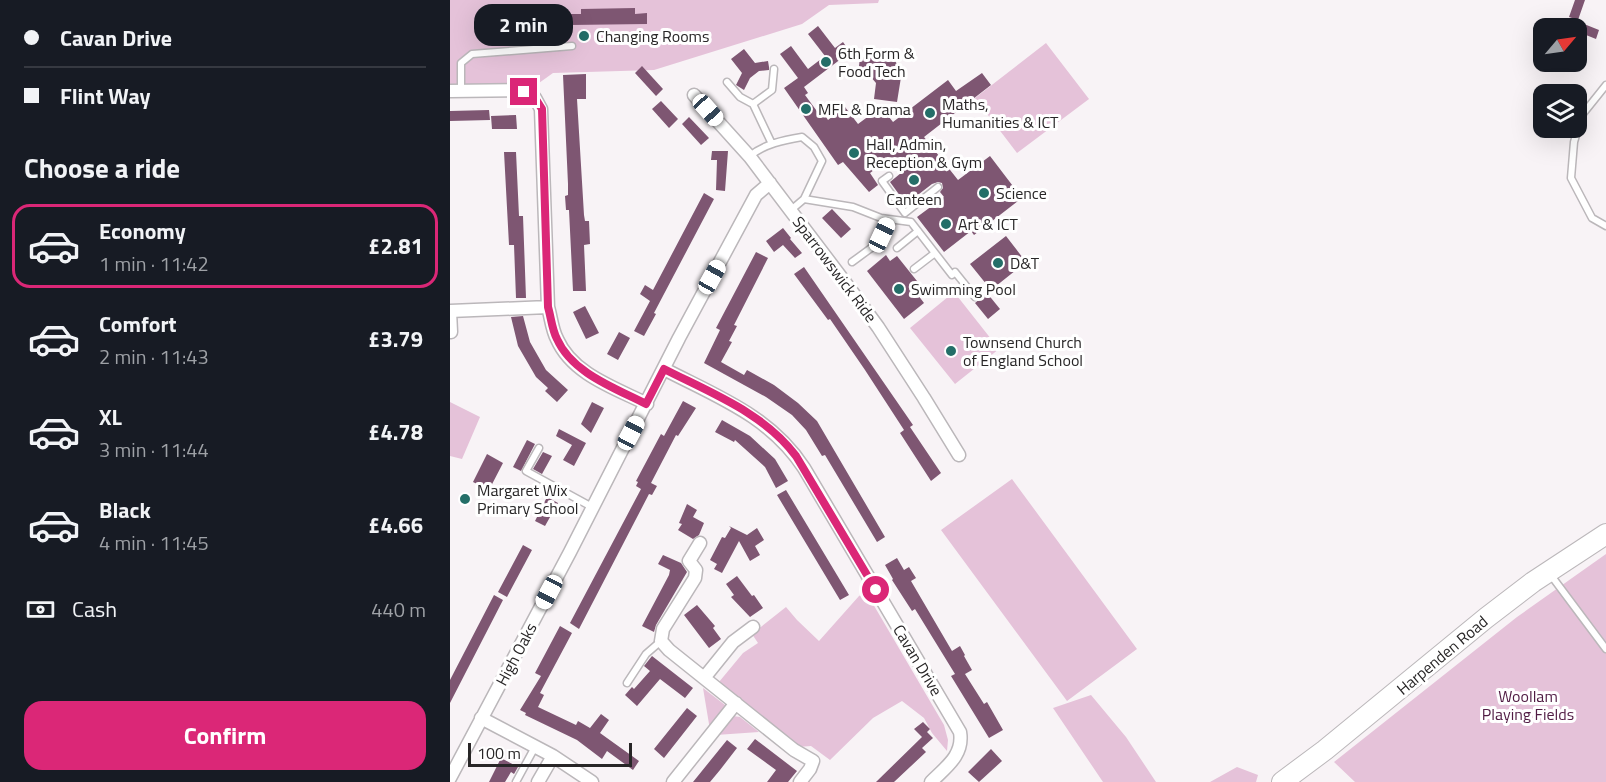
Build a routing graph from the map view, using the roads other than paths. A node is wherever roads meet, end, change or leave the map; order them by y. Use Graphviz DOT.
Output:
graph roads {
  1 [pos="572,46"];
  2 [pos="774,69"];
  3 [pos="727,82"];
  4 [pos="1606,85"];
  5 [pos="456,91"];
  6 [pos="694,95"];
  7 [pos="753,104"];
  8 [pos="772,144"];
  9 [pos="750,157"];
  10 [pos="889,176"];
  11 [pos="770,183"];
  12 [pos="938,188"];
  13 [pos="804,200"];
  14 [pos="791,210"];
  15 [pos="905,213"];
  16 [pos="889,219"];
  17 [pos="904,221"];
  18 [pos="1606,226"];
  19 [pos="918,231"];
  20 [pos="897,248"];
  21 [pos="935,253"];
  22 [pos="852,262"];
  23 [pos="914,268"];
  24 [pos="975,297"];
  25 [pos="548,307"];
  26 [pos="451,332"];
  27 [pos="664,369"];
  28 [pos="646,404"];
  29 [pos="539,448"];
  30 [pos="959,455"];
  31 [pos="592,507"];
  32 [pos="1606,534"];
  33 [pos="700,543"];
  34 [pos="1548,571"];
  35 [pos="753,627"];
  36 [pos="661,641"];
  37 [pos="1606,649"];
  38 [pos="704,678"];
  39 [pos="627,683"];
  40 [pos="736,703"];
  41 [pos="481,718"];
  42 [pos="535,746"];
  43 [pos="553,756"];
  44 [pos="450,778"];
  45 [pos="516,782"];
  46 [pos="538,782"];
  47 [pos="592,782"];
  48 [pos="673,782"];
  49 [pos="800,782"];
  50 [pos="931,782"];
  51 [pos="1282,782"];
  1 -- 5 [label="lane"];
  2 -- 7 [label="lane"];
  3 -- 7 [label="lane"];
  4 -- 18 [label="lane"];
  5 -- 25 [label="street"];
  6 -- 9 [label="street, Sparrowswick Ride"];
  7 -- 8 [label="lane"];
  8 -- 9 [label="lane"];
  8 -- 13 [label="lane"];
  9 -- 11 [label="street, Sparrowswick Ride"];
  10 -- 15 [label="lane"];
  11 -- 14 [label="street, Sparrowswick Ride"];
  11 -- 27 [label="street, High Oaks"];
  12 -- 15 [label="lane"];
  13 -- 14 [label="lane"];
  13 -- 16 [label="lane"];
  14 -- 30 [label="street, Sparrowswick Ride"];
  15 -- 17 [label="lane"];
  16 -- 17 [label="lane"];
  16 -- 22 [label="lane"];
  17 -- 19 [label="lane"];
  19 -- 20 [label="lane"];
  19 -- 21 [label="lane"];
  21 -- 23 [label="lane"];
  21 -- 24 [label="lane"];
  25 -- 26 [label="street"];
  25 -- 28 [label="street"];
  27 -- 28 [label="street, High Oaks"];
  27 -- 50 [label="street, Cavan Drive"];
  28 -- 31 [label="street, High Oaks"];
  29 -- 31 [label="lane"];
  31 -- 41 [label="street, High Oaks"];
  32 -- 34 [label="main road, Harpenden Road"];
  33 -- 36 [label="street"];
  34 -- 37 [label="lane"];
  34 -- 51 [label="main road, Harpenden Road"];
  35 -- 38 [label="street"];
  36 -- 38 [label="street"];
  36 -- 39 [label="lane"];
  38 -- 40 [label="street"];
  40 -- 48 [label="street"];
  40 -- 49 [label="street"];
  41 -- 42 [label="street"];
  41 -- 44 [label="street, High Oaks"];
  42 -- 43 [label="street"];
  42 -- 45 [label="lane"];
  43 -- 46 [label="street"];
  43 -- 47 [label="street"];
}
